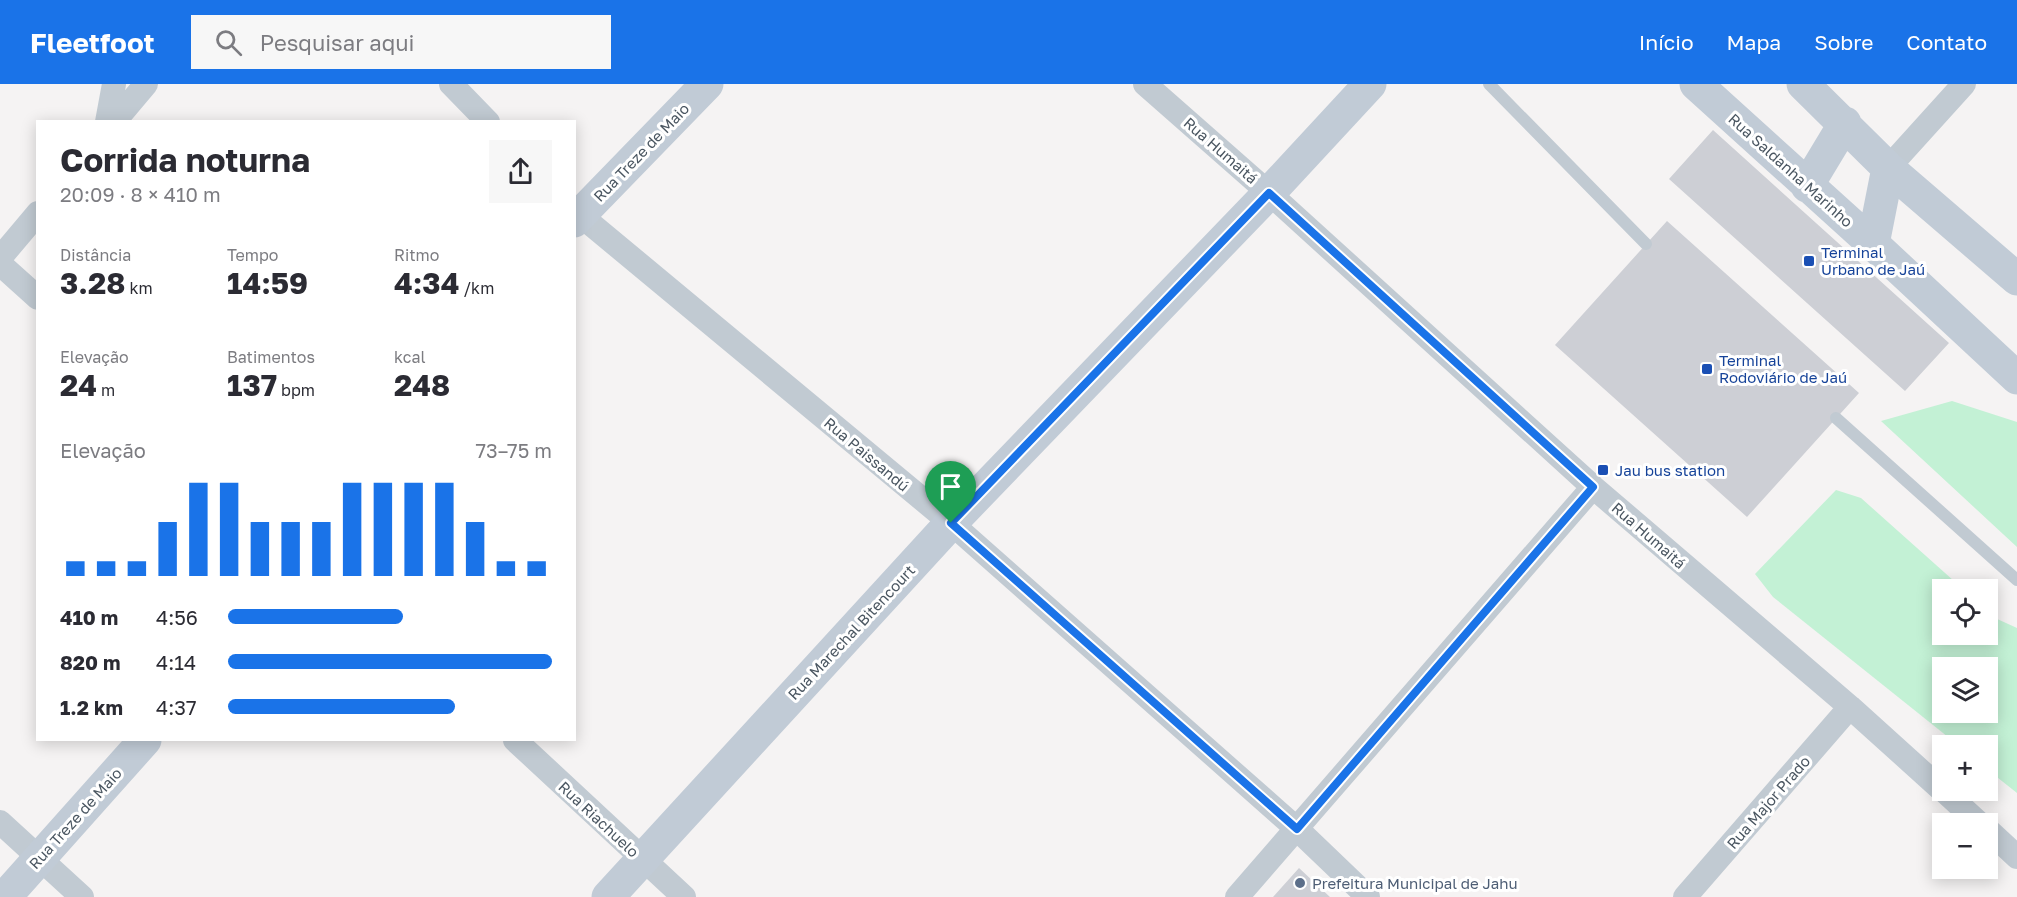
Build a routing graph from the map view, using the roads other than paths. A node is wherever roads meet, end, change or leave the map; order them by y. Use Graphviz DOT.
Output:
graph roads {
  1 [pos="114,84"];
  2 [pos="146,84"];
  3 [pos="451,84"];
  4 [pos="707,84"];
  5 [pos="1145,84"];
  6 [pos="1370,84"];
  7 [pos="1489,84"];
  8 [pos="1696,84"];
  9 [pos="1803,84"];
  10 [pos="1964,84"];
  11 [pos="107,120"];
  12 [pos="116,120"];
  13 [pos="486,120"];
  14 [pos="1845,123"];
  15 [pos="1888,168"];
  16 [pos="1807,186"];
  17 [pos="1269,193"];
  18 [pos="36,215"];
  19 [pos="576,215"];
  20 [pos="1646,244"];
  21 [pos="1873,244"];
  22 [pos="0,258"];
  23 [pos="0,264"];
  24 [pos="2017,279"];
  25 [pos="36,296"];
  26 [pos="2017,378"];
  27 [pos="1836,418"];
  28 [pos="1593,487"];
  29 [pos="951,523"];
  30 [pos="2017,580"];
  31 [pos="1850,707"];
  32 [pos="144,741"];
  33 [pos="516,741"];
  34 [pos="1932,780"];
  35 [pos="1955,801"];
  36 [pos="1968,813"];
  37 [pos="0,822"];
  38 [pos="1297,829"];
  39 [pos="1998,839"];
  40 [pos="2017,857"];
  41 [pos="39,859"];
  42 [pos="642,860"];
  43 [pos="5,897"];
  44 [pos="82,897"];
  45 [pos="608,897"];
  46 [pos="684,897"];
  47 [pos="1237,897"];
  48 [pos="1368,897"];
  49 [pos="1685,897"];
  1 -- 11 [label="street"];
  2 -- 12 [label="street"];
  3 -- 13 [label="street"];
  4 -- 19 [label="street, Rua Treze de Maio"];
  5 -- 17 [label="street, Rua Humaitá"];
  6 -- 17 [label="street, Rua Marechal Bitencourt"];
  7 -- 20 [label="lane"];
  8 -- 16 [label="street, Rua Saldanha Marinho"];
  9 -- 14 [label="street"];
  10 -- 15 [label="street"];
  14 -- 15 [label="street"];
  14 -- 16 [label="street"];
  15 -- 21 [label="street"];
  15 -- 24 [label="street"];
  16 -- 21 [label="street, Rua Saldanha Marinho"];
  17 -- 28 [label="street, Rua Humaitá"];
  17 -- 29 [label="street, Rua Marechal Bitencourt"];
  18 -- 22 [label="street"];
  19 -- 29 [label="street, Rua Paissandú"];
  21 -- 26 [label="street, Rua Saldanha Marinho"];
  23 -- 25 [label="street"];
  27 -- 30 [label="lane"];
  28 -- 31 [label="street, Rua Humaitá"];
  28 -- 38 [label="street"];
  29 -- 38 [label="street, Rua Paissandú"];
  29 -- 42 [label="street, Rua Marechal Bitencourt"];
  31 -- 34 [label="street, Rua Humaitá"];
  31 -- 49 [label="street, Rua Major Prado"];
  32 -- 41 [label="street, Rua Treze de Maio"];
  33 -- 42 [label="street, Rua Riachuelo"];
  35 -- 36 [label="street, Rua Humaitá"];
  37 -- 41 [label="street"];
  38 -- 47 [label="street"];
  38 -- 48 [label="street, Rua Paissandú"];
  39 -- 40 [label="street"];
  41 -- 43 [label="street, Rua Treze de Maio"];
  41 -- 44 [label="street"];
  42 -- 45 [label="street, Rua Marechal Bitencourt"];
  42 -- 46 [label="street, Rua Riachuelo"];
}
